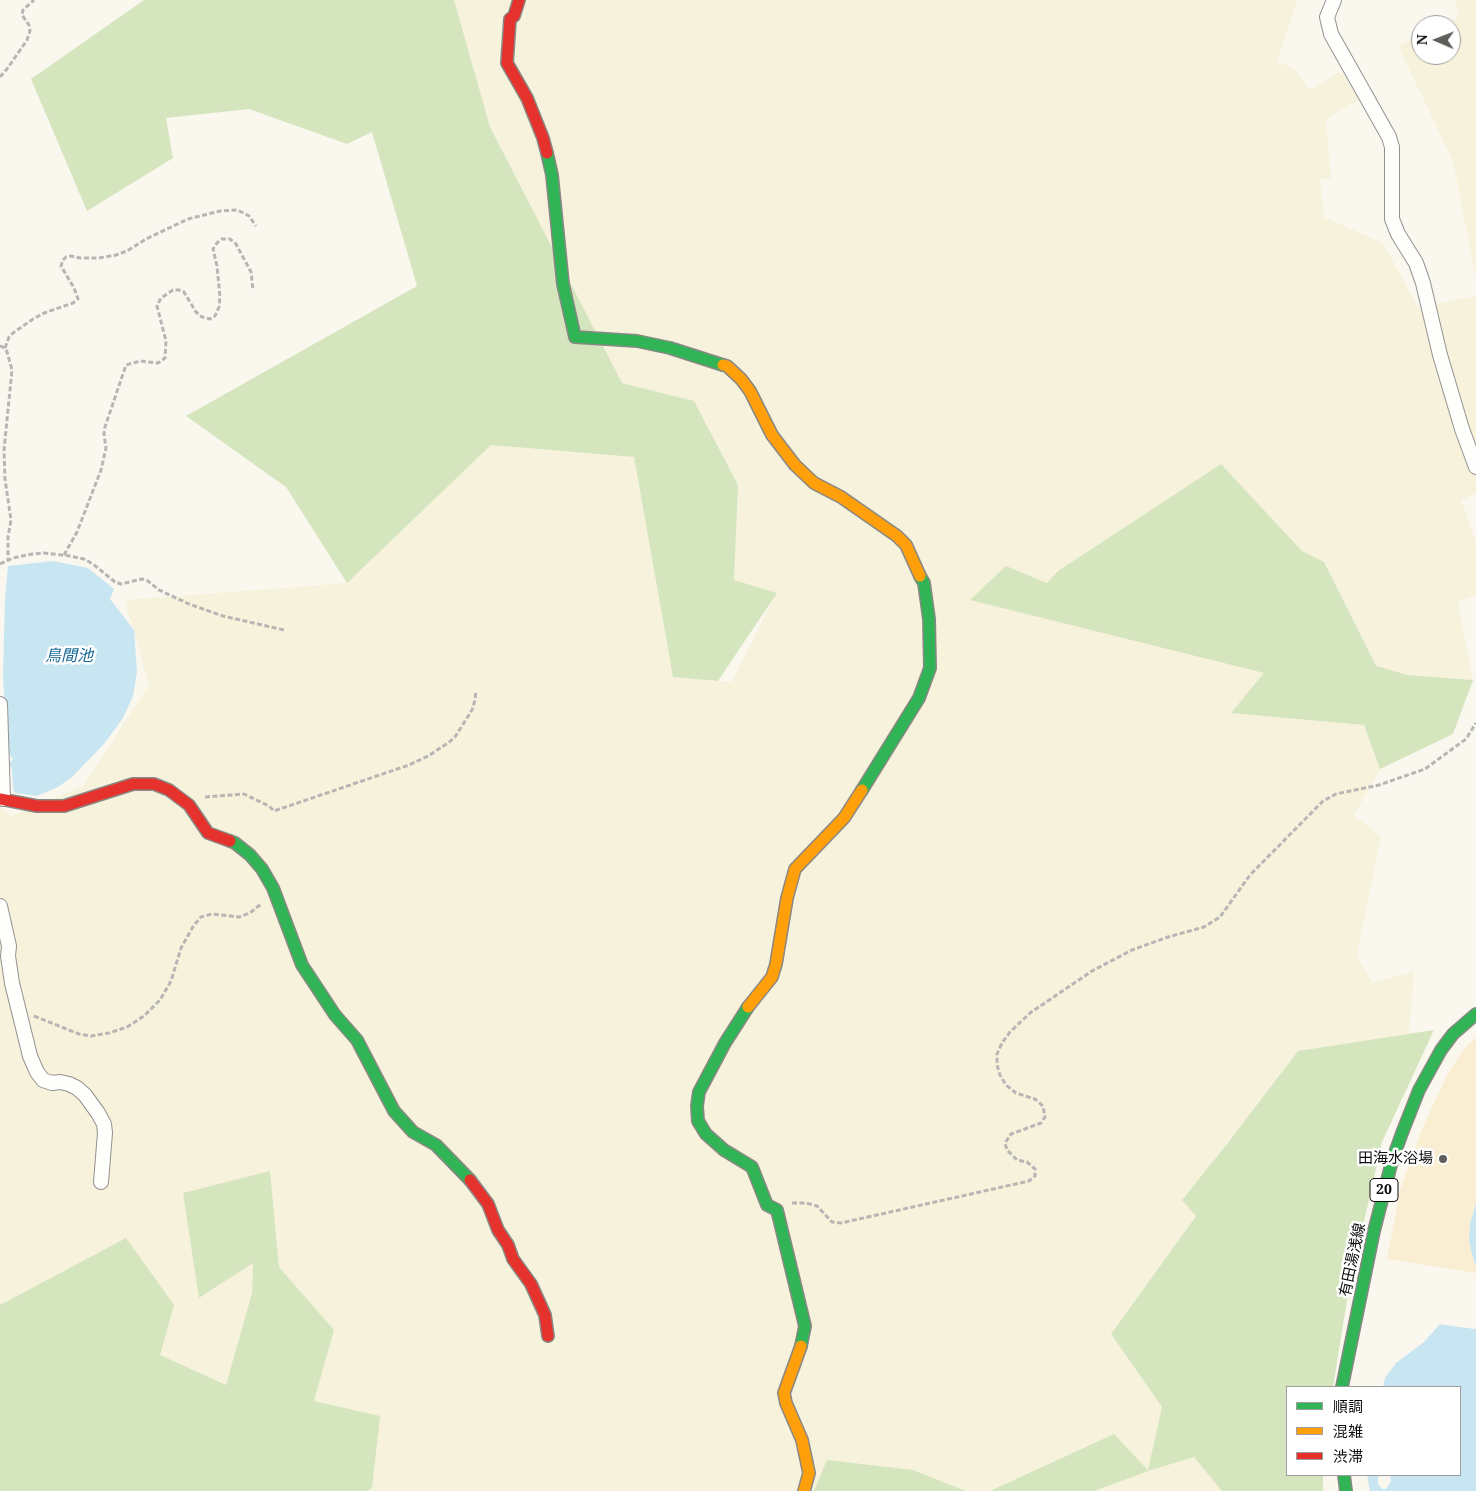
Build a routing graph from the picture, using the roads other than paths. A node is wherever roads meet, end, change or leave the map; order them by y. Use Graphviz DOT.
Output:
graph roads {
  1 [pos="519,0"];
  2 [pos="1334,0"];
  3 [pos="1476,467"];
  4 [pos="0,704"];
  5 [pos="1,799"];
  6 [pos="0,906"];
  7 [pos="1476,1014"];
  8 [pos="102,1182"];
  9 [pos="548,1336"];
  10 [pos="1342,1386"];
  11 [pos="1344,1476"];
  12 [pos="804,1491"];
  13 [pos="1346,1491"];
  1 -- 12 [label="street"];
  2 -- 3 [label="street"];
  4 -- 5 [label="street"];
  5 -- 9 [label="street"];
  6 -- 8 [label="street"];
  7 -- 10 [label="street, 有田湯浅線 / 20"];
  11 -- 13 [label="street"];
}
